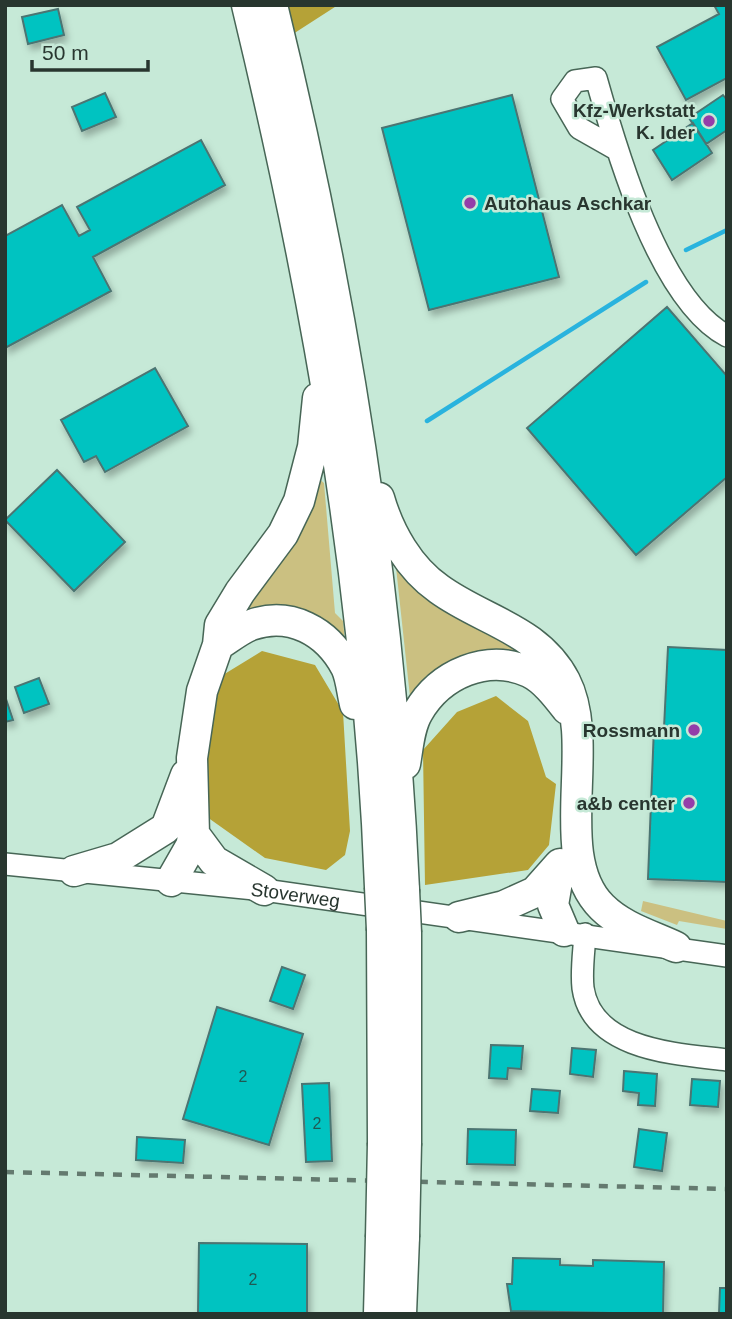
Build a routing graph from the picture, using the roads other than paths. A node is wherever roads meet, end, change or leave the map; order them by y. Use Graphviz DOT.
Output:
graph roads {
  1 [pos="247,5"];
  2 [pos="272,5"];
  3 [pos="616,149"];
  4 [pos="727,336"];
  5 [pos="323,363"];
  6 [pos="352,396"];
  7 [pos="218,645"];
  8 [pos="574,718"];
  9 [pos="389,801"];
  10 [pos="180,831"];
  11 [pos="5,864"];
  12 [pos="571,870"];
  13 [pos="74,871"];
  14 [pos="171,881"];
  15 [pos="264,890"];
  16 [pos="459,917"];
  17 [pos="574,932"];
  18 [pos="676,947"];
  19 [pos="727,956"];
  20 [pos="727,1060"];
  21 [pos="393,1237"];
  22 [pos="379,1314"];
  23 [pos="401,1314"];
  1 -- 5 [label="highway"];
  2 -- 6 [label="highway"];
  3 -- 4 [label="street"];
  5 -- 7 [label="highway"];
  5 -- 9 [label="highway"];
  6 -- 8 [label="highway"];
  6 -- 9 [label="highway"];
  7 -- 9 [label="highway"];
  7 -- 10 [label="highway"];
  8 -- 9 [label="highway"];
  8 -- 12 [label="highway"];
  9 -- 21 [label="highway, bridge"];
  10 -- 13 [label="highway"];
  10 -- 14 [label="highway"];
  10 -- 15 [label="highway"];
  11 -- 13 [label="street, Stoverweg"];
  12 -- 16 [label="highway"];
  12 -- 17 [label="highway"];
  12 -- 18 [label="highway"];
  13 -- 14 [label="street, Stoverweg"];
  14 -- 15 [label="street, Stoverweg"];
  15 -- 16 [label="street, Stoverweg"];
  16 -- 17 [label="street, Stoverweg"];
  17 -- 18 [label="street, Stoverweg"];
  17 -- 20 [label="street"];
  18 -- 19 [label="street, Stoverweg"];
  21 -- 22 [label="highway"];
  21 -- 23 [label="highway"];
}
